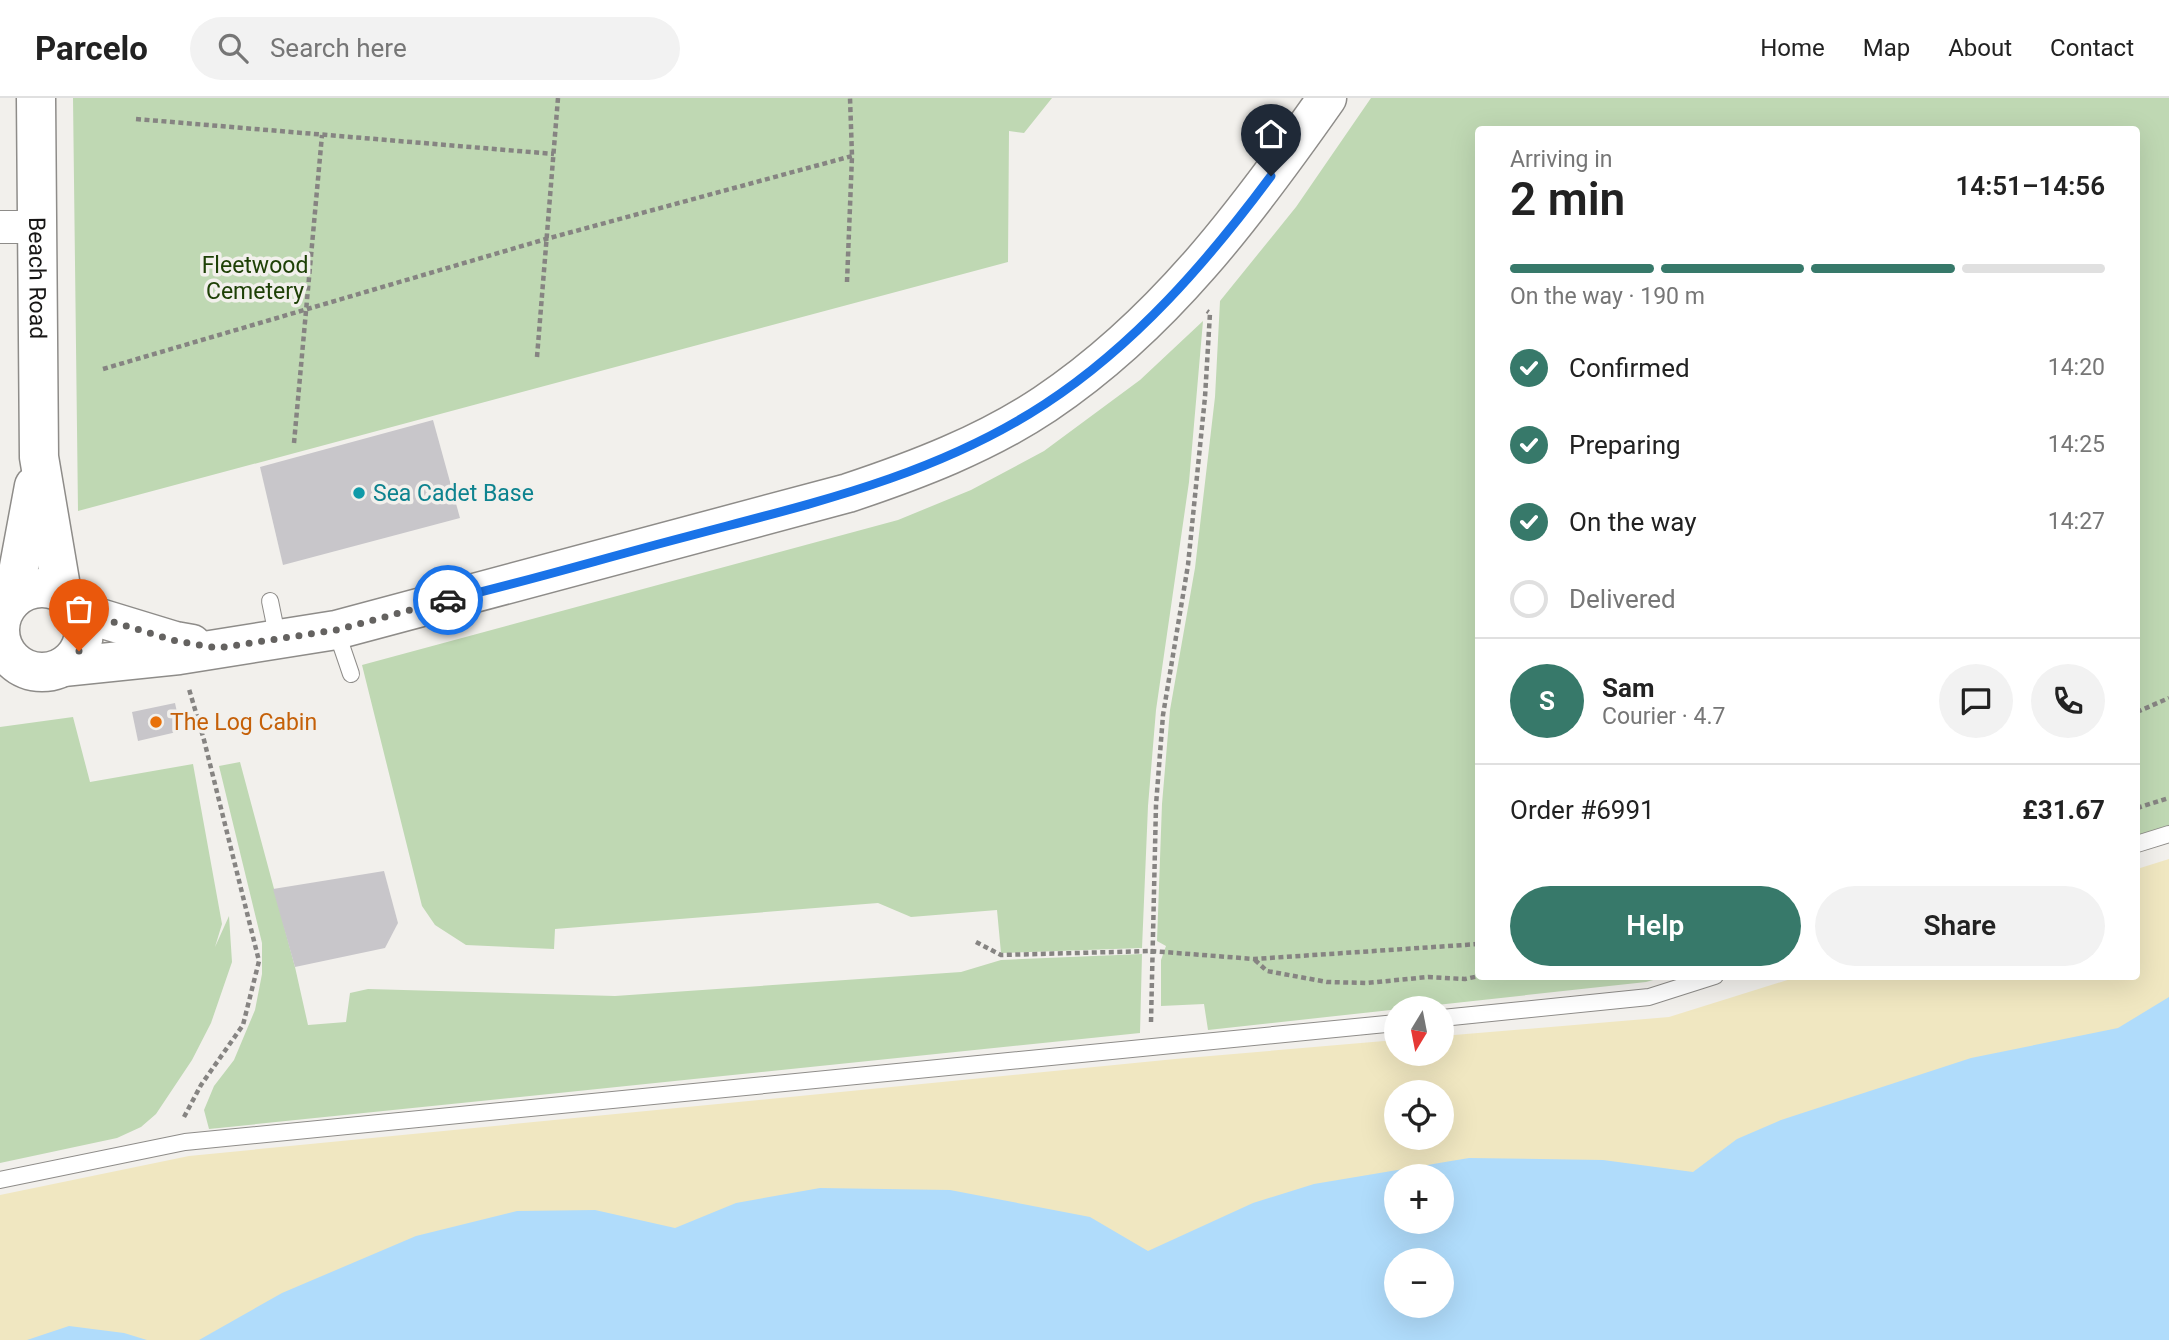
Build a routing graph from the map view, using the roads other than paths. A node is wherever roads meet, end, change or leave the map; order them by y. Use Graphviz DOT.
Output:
graph roads {
  1 [pos="36,98"];
  2 [pos="1327,98"];
  3 [pos="18,227"];
  4 [pos="39,457"];
  5 [pos="270,601"];
  6 [pos="71,602"];
  7 [pos="5,610"];
  8 [pos="336,630"];
  9 [pos="278,640"];
  10 [pos="218,648"];
  11 [pos="33,674"];
  12 [pos="351,674"];
  13 [pos="2169,834"];
  14 [pos="2140,843"];
  15 [pos="1702,980"];
  16 [pos="1454,1017"];
  17 [pos="1384,1024"];
  18 [pos="0,1180"];
  1 -- 3 [label="street, Beach Road"];
  2 -- 8 [label="street"];
  3 -- 4 [label="street, Beach Road"];
  4 -- 6 [label="street, Beach Road"];
  4 -- 7 [label="street, Beach Road"];
  5 -- 9 [label="lane"];
  6 -- 7 [label="street"];
  6 -- 10 [label="street"];
  6 -- 11 [label="street"];
  7 -- 11 [label="street"];
  8 -- 9 [label="street"];
  8 -- 12 [label="lane"];
  9 -- 10 [label="street"];
  10 -- 11 [label="street"];
  13 -- 14 [label="lane"];
  15 -- 16 [label="lane"];
  17 -- 18 [label="lane"];
}
